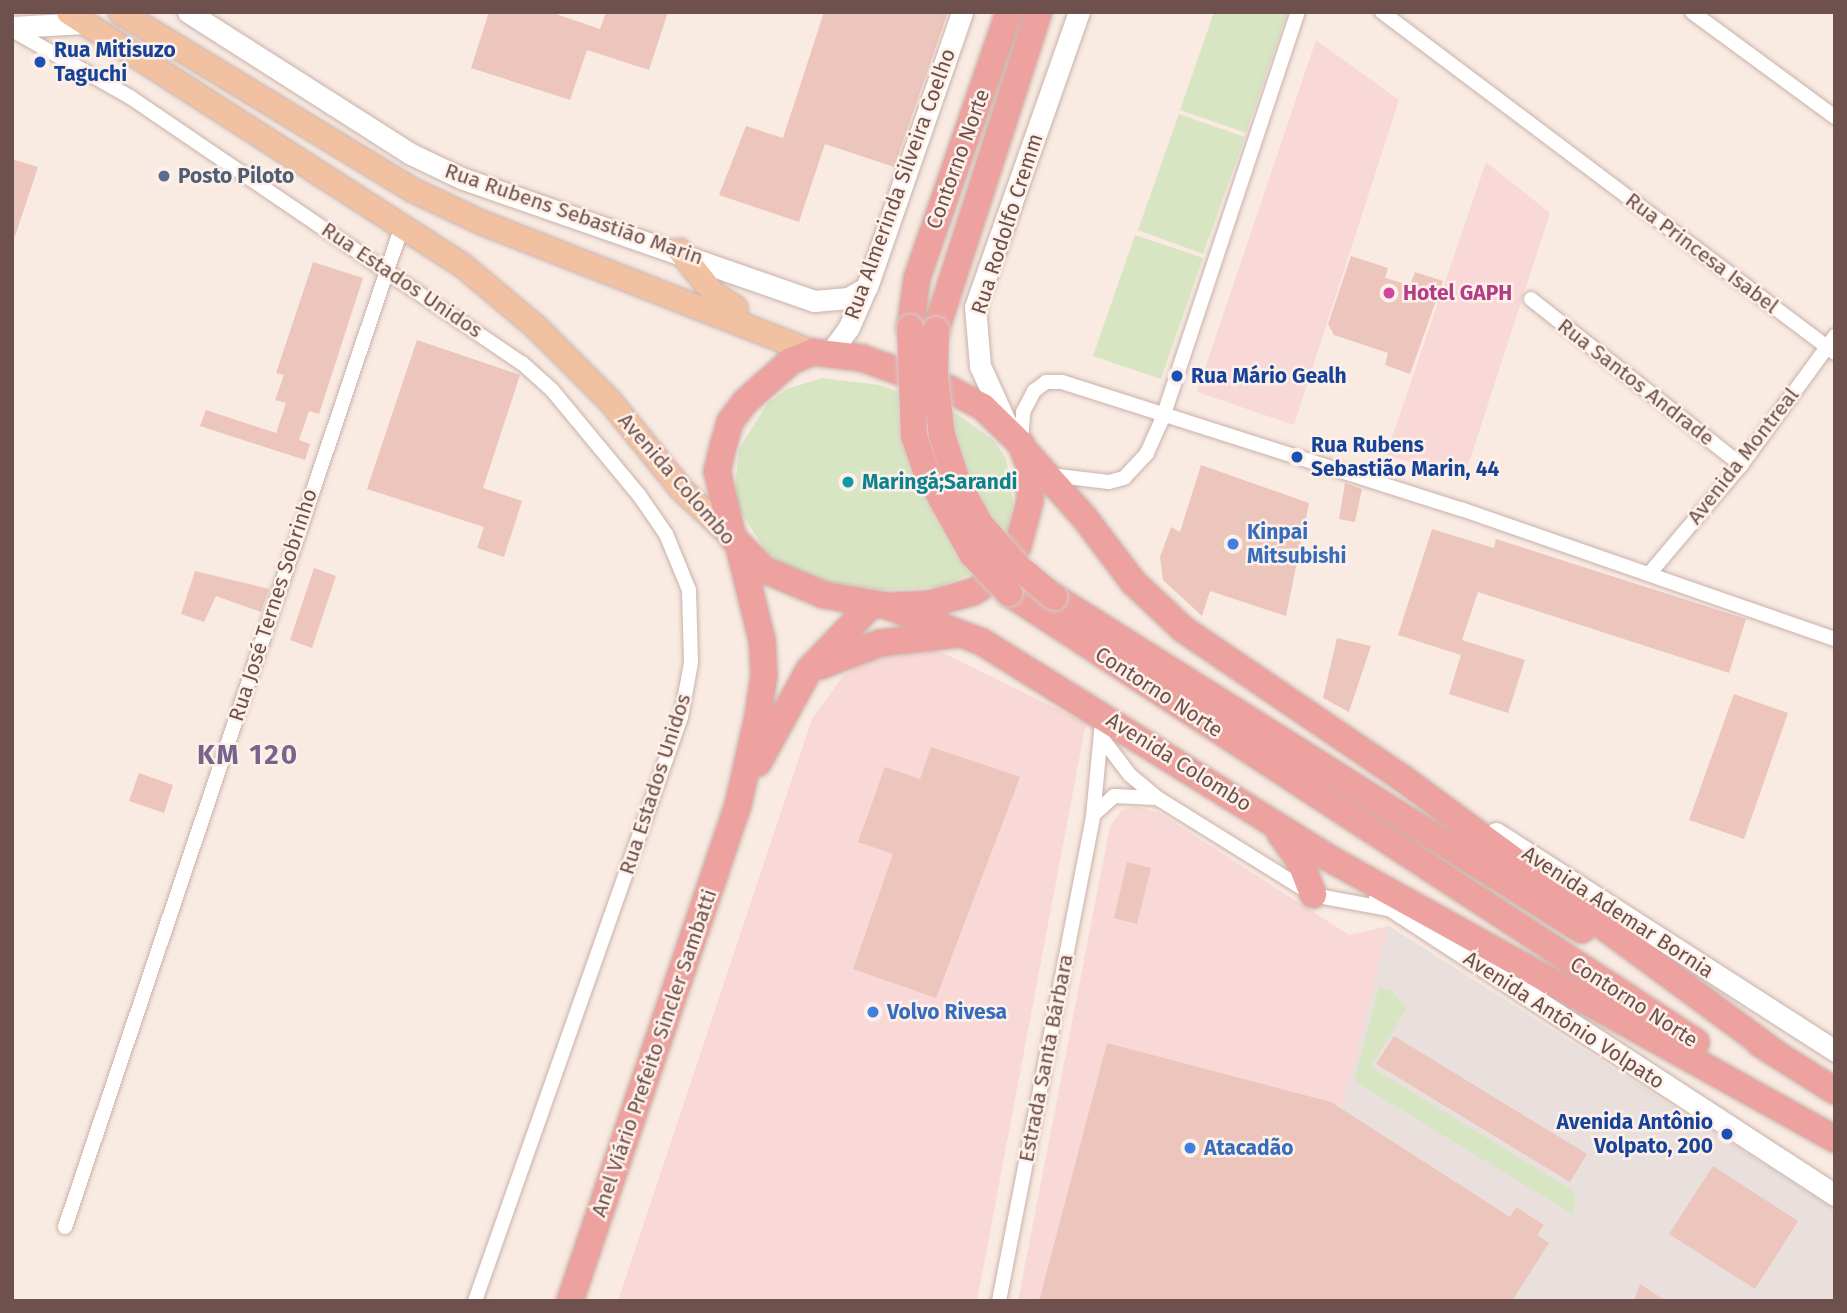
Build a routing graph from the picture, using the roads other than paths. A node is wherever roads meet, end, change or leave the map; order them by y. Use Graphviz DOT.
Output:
graph roads {
  1 [pos="120,12"];
  2 [pos="188,12"];
  3 [pos="962,12"];
  4 [pos="1009,12"];
  5 [pos="1039,12"];
  6 [pos="1079,12"];
  7 [pos="1298,12"];
  8 [pos="1382,12"];
  9 [pos="1692,12"];
  10 [pos="77,18"];
  11 [pos="12,29"];
  12 [pos="1835,117"];
  13 [pos="403,223"];
  14 [pos="678,250"];
  15 [pos="385,268"];
  16 [pos="867,287"];
  17 [pos="1531,299"];
  18 [pos="782,337"];
  19 [pos="1832,345"];
  20 [pos="822,352"];
  21 [pos="1163,417"];
  22 [pos="1019,440"];
  23 [pos="1741,465"];
  24 [pos="1050,475"];
  25 [pos="736,545"];
  26 [pos="1649,574"];
  27 [pos="880,605"];
  28 [pos="964,634"];
  29 [pos="1835,639"];
  30 [pos="809,670"];
  31 [pos="1102,725"];
  32 [pos="1401,777"];
  33 [pos="1159,799"];
  34 [pos="738,806"];
  35 [pos="1093,816"];
  36 [pos="1267,818"];
  37 [pos="1334,861"];
  38 [pos="1313,895"];
  39 [pos="1398,911"];
  40 [pos="1772,1051"];
  41 [pos="1835,1051"];
  42 [pos="1835,1091"];
  43 [pos="1835,1131"];
  44 [pos="1835,1139"];
  45 [pos="1835,1195"];
  46 [pos="65,1227"];
  47 [pos="475,1301"];
  48 [pos="570,1301"];
  49 [pos="999,1301"];
  1 -- 18 [label="main road"];
  2 -- 14 [label="street, Rua Rubens Sebastião Marin"];
  3 -- 16 [label="street, Rua Almerinda Silveira Coelho"];
  4 -- 43 [label="highway, Contorno Norte, bridge"];
  5 -- 40 [label="highway, Contorno Norte, bridge"];
  6 -- 22 [label="street, Rua Rodolfo Cremm"];
  7 -- 21 [label="street"];
  8 -- 19 [label="street, Rua Princesa Isabel"];
  9 -- 12 [label="street"];
  10 -- 11 [label="street"];
  10 -- 13 [label="main road, Avenida Colombo"];
  11 -- 15 [label="street, Rua Estados Unidos"];
  13 -- 15 [label="street, Rua José Ternes Sobrinho"];
  13 -- 25 [label="main road, Avenida Colombo"];
  14 -- 16 [label="street, Rua Rubens Sebastião Marin"];
  14 -- 18 [label="main road"];
  15 -- 46 [label="street, Rua José Ternes Sobrinho"];
  15 -- 47 [label="street, Rua Estados Unidos"];
  16 -- 20 [label="street, Rua Almerinda Silveira Coelho"];
  17 -- 23 [label="street, Rua Santos Andrade"];
  18 -- 20 [label="main road"];
  19 -- 23 [label="street, Avenida Montreal"];
  20 -- 22 [label="highway"];
  20 -- 25 [label="highway, Anel Viário Prefeito Sincler Sambatti"];
  21 -- 22 [label="street"];
  21 -- 24 [label="street"];
  21 -- 26 [label="street"];
  22 -- 24 [label="highway"];
  22 -- 27 [label="highway"];
  23 -- 26 [label="street, Avenida Montreal"];
  24 -- 32 [label="highway"];
  25 -- 27 [label="highway, Avenida Colombo"];
  25 -- 34 [label="highway, Anel Viário Prefeito Sincler Sambatti"];
  26 -- 29 [label="street"];
  27 -- 28 [label="highway, Avenida Colombo"];
  27 -- 30 [label="highway, Anel Viário Prefeito Sincler Sambatti"];
  28 -- 30 [label="highway"];
  28 -- 31 [label="highway, Avenida Colombo"];
  30 -- 34 [label="highway, Anel Viário Prefeito Sincler Sambatti"];
  31 -- 33 [label="street"];
  31 -- 35 [label="street, Estrada Santa Bárbara"];
  31 -- 36 [label="highway, Avenida Colombo"];
  32 -- 40 [label="highway"];
  32 -- 41 [label="street, Avenida Ademar Bornia"];
  33 -- 35 [label="street"];
  33 -- 38 [label="street"];
  34 -- 48 [label="highway, Anel Viário Prefeito Sincler Sambatti"];
  35 -- 49 [label="street, Estrada Santa Bárbara"];
  36 -- 37 [label="highway, Avenida Colombo"];
  36 -- 38 [label="highway"];
  37 -- 39 [label="street, Avenida Antônio Volpato"];
  37 -- 44 [label="highway, Avenida Colombo"];
  38 -- 39 [label="street"];
  39 -- 45 [label="street, Avenida Antônio Volpato"];
  40 -- 42 [label="highway"];
}
